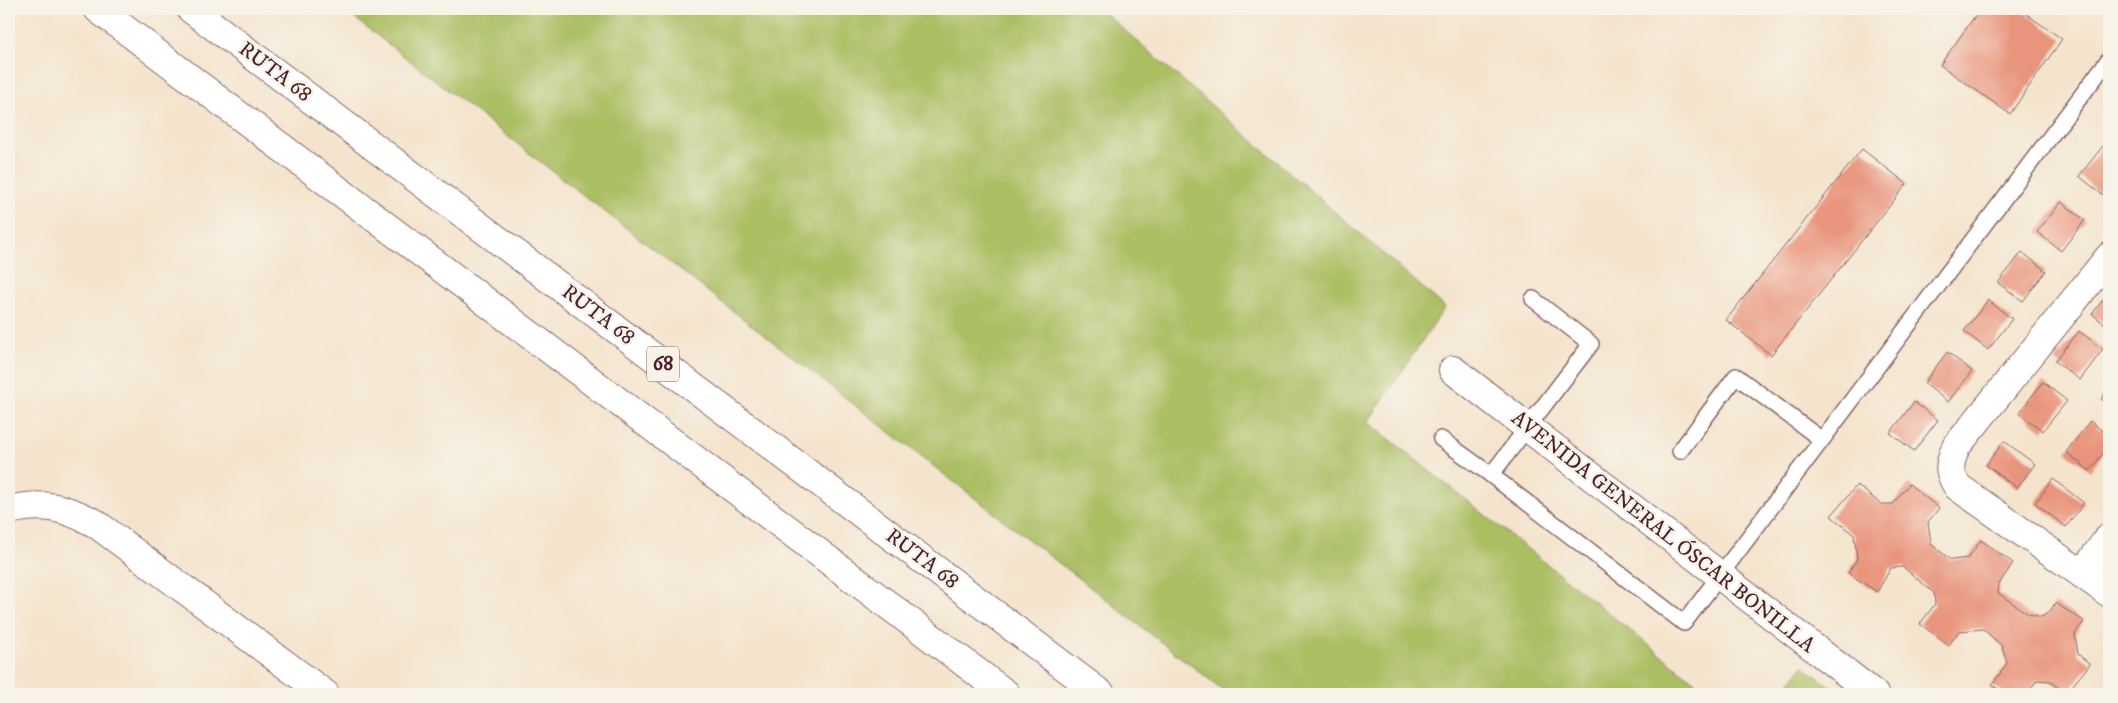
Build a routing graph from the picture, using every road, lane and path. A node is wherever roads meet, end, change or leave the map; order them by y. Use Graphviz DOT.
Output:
graph roads {
  1 [pos="98,9"];
  2 [pos="191,9"];
  3 [pos="200,9"];
  4 [pos="204,9"];
  5 [pos="225,34"];
  6 [pos="2109,59"];
  7 [pos="2109,257"];
  8 [pos="1532,299"];
  9 [pos="1453,370"];
  10 [pos="1527,427"];
  11 [pos="1441,438"];
  12 [pos="1822,440"];
  13 [pos="1680,451"];
  14 [pos="1491,475"];
  15 [pos="9,510"];
  16 [pos="2109,537"];
  17 [pos="2082,574"];
  18 [pos="1720,576"];
  19 [pos="2109,593"];
  20 [pos="325,694"];
  21 [pos="1006,694"];
  22 [pos="1101,694"];
  23 [pos="1874,694"];
  1 -- 21 [label="main road"];
  2 -- 5 [label="main road, RUTA 68 / 68"];
  3 -- 5 [label="main road"];
  4 -- 5 [label="main road"];
  5 -- 22 [label="main road, RUTA 68 / 68"];
  6 -- 12 [label="lane"];
  7 -- 17 [label="main road"];
  8 -- 10 [label="lane"];
  9 -- 10 [label="main road, AVENIDA GENERAL ÓSCAR BONILLA"];
  10 -- 14 [label="lane"];
  10 -- 18 [label="main road, AVENIDA GENERAL ÓSCAR BONILLA"];
  11 -- 14 [label="lane"];
  12 -- 13 [label="lane"];
  12 -- 18 [label="lane"];
  14 -- 18 [label="lane"];
  15 -- 20 [label="main road"];
  16 -- 17 [label="main road"];
  17 -- 19 [label="main road"];
  18 -- 23 [label="main road, AVENIDA GENERAL ÓSCAR BONILLA"];
}
